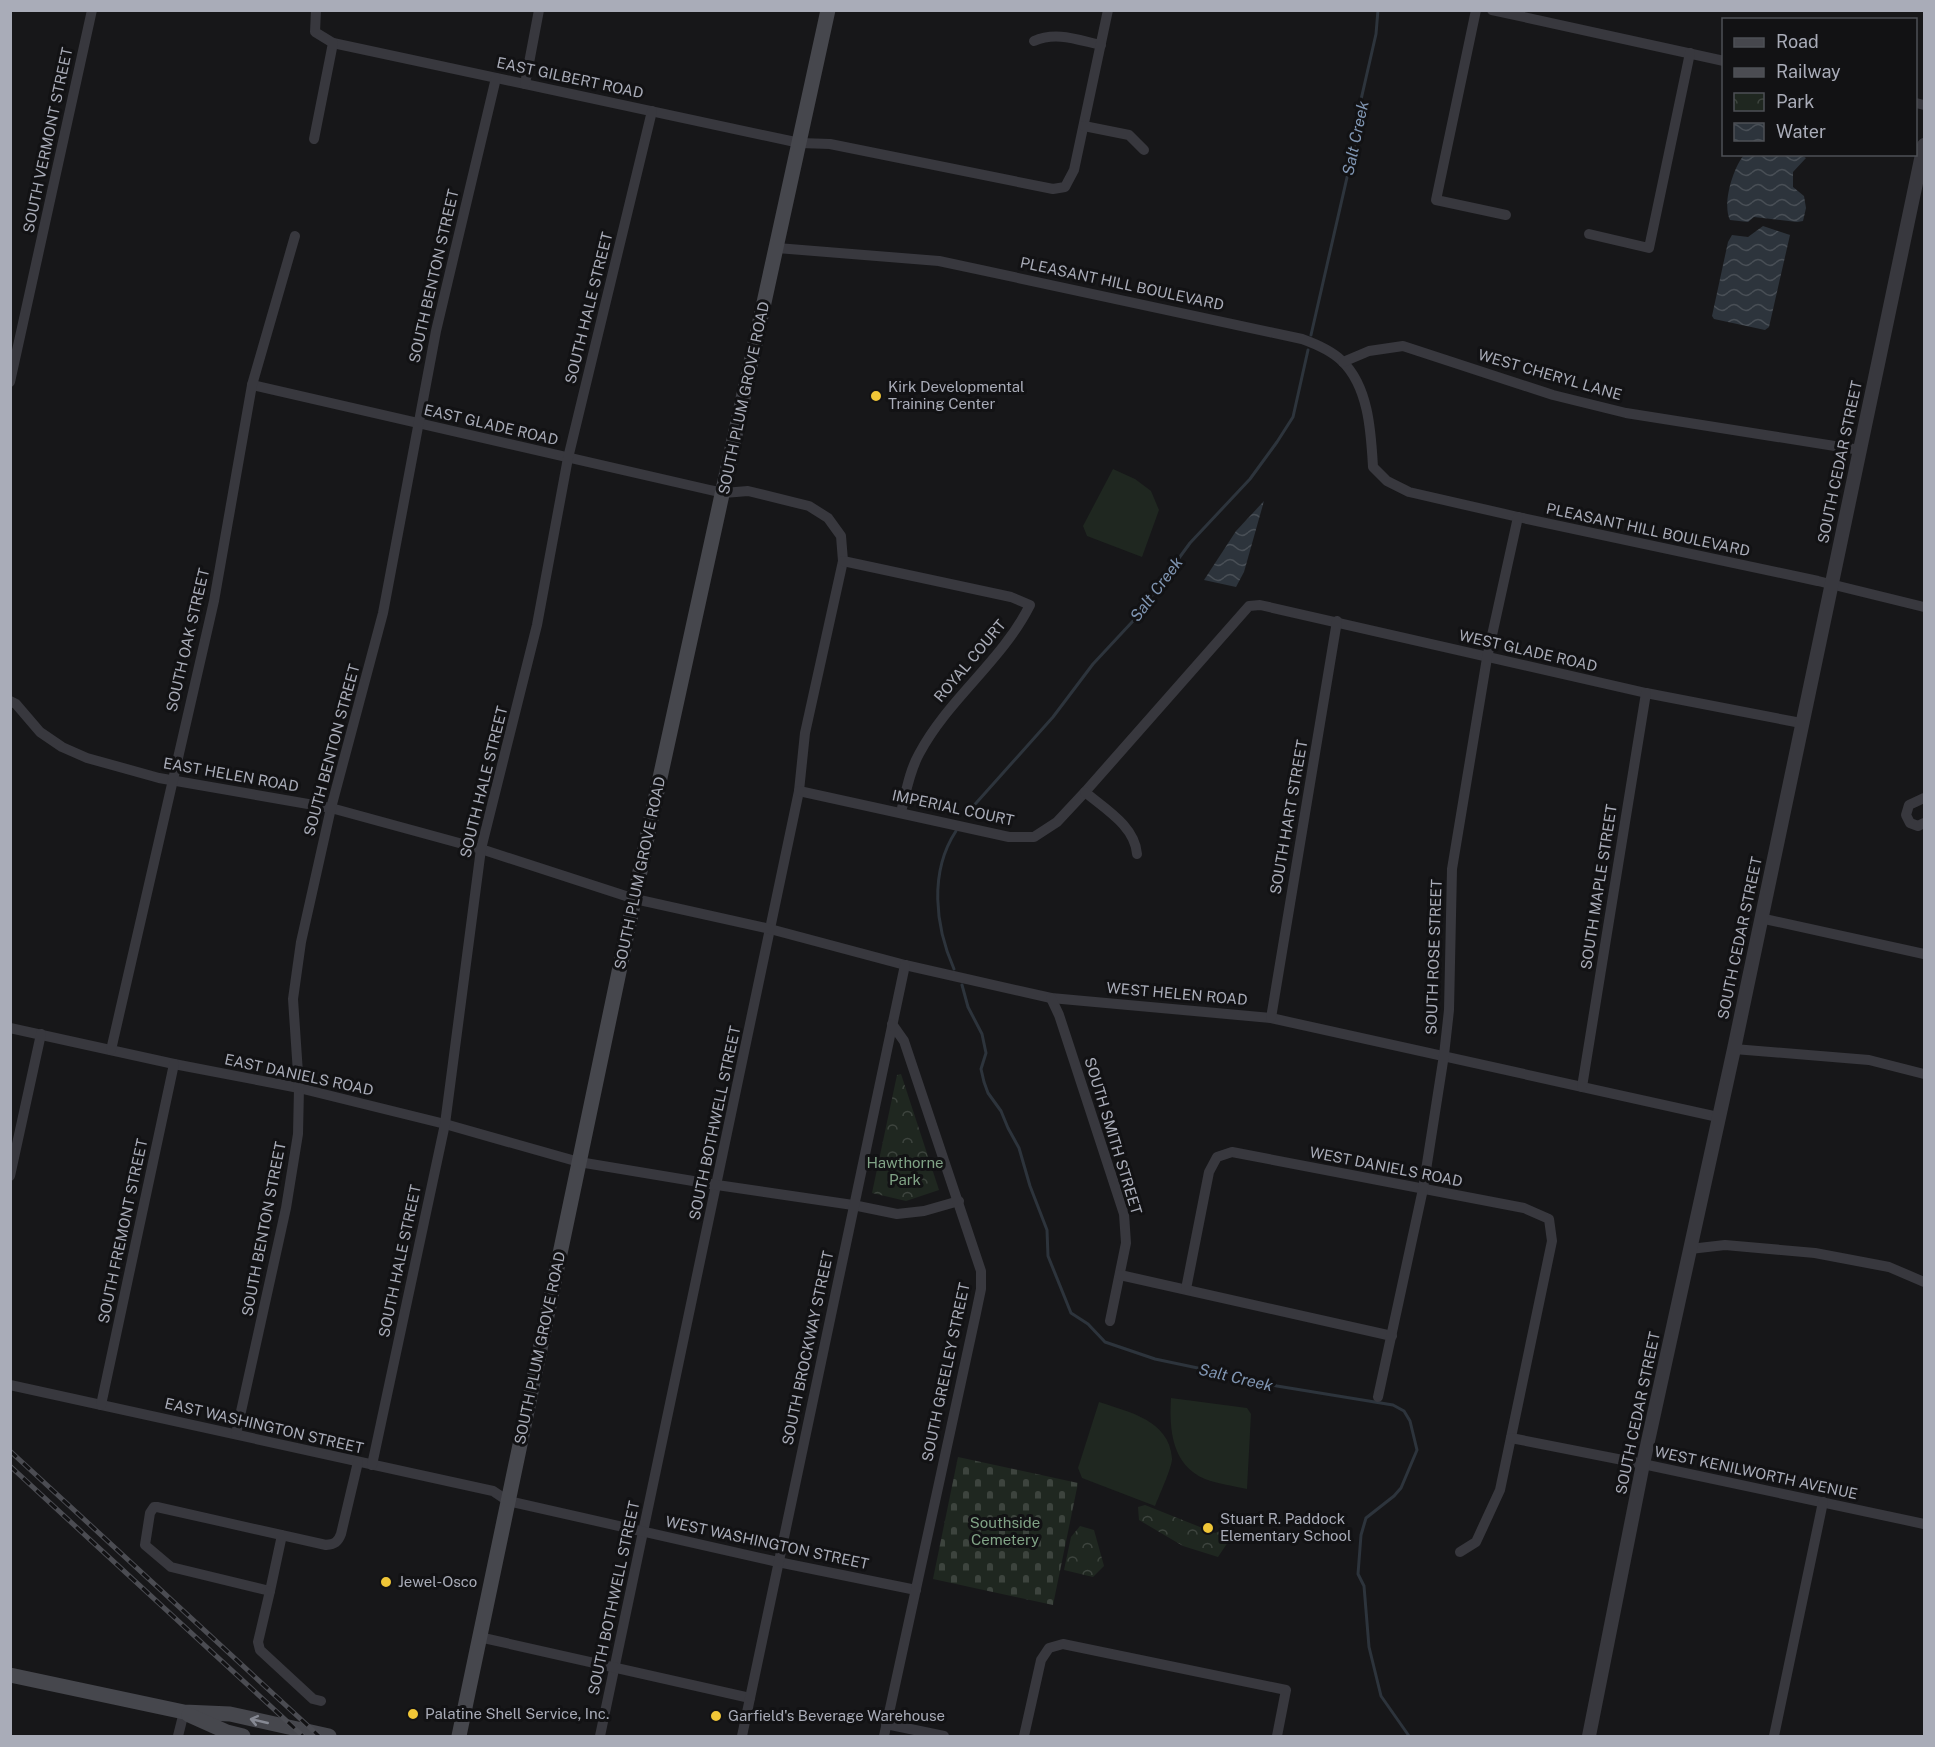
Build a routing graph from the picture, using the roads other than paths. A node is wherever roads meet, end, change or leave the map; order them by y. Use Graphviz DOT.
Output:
graph roads {
  1 [pos="92,10"];
  2 [pos="316,10"];
  3 [pos="539,10"];
  4 [pos="828,10"];
  5 [pos="1108,10"];
  6 [pos="1476,10"];
  7 [pos="1492,10"];
  8 [pos="1034,41"];
  9 [pos="333,43"];
  10 [pos="1101,45"];
  11 [pos="1690,53"];
  12 [pos="1722,61"];
  13 [pos="496,78"];
  14 [pos="525,84"];
  15 [pos="652,111"];
  16 [pos="1084,126"];
  17 [pos="314,140"];
  18 [pos="800,143"];
  19 [pos="1924,146"];
  20 [pos="1144,150"];
  21 [pos="1506,215"];
  22 [pos="1589,234"];
  23 [pos="295,236"];
  24 [pos="777,248"];
  25 [pos="1343,362"];
  26 [pos="10,382"];
  27 [pos="252,385"];
  28 [pos="417,423"];
  29 [pos="1860,450"];
  30 [pos="567,458"];
  31 [pos="1373,467"];
  32 [pos="1362,473"];
  33 [pos="724,493"];
  34 [pos="1518,517"];
  35 [pos="843,561"];
  36 [pos="1832,584"];
  37 [pos="1249,606"];
  38 [pos="1924,607"];
  39 [pos="1337,621"];
  40 [pos="1487,658"];
  41 [pos="1646,693"];
  42 [pos="10,701"];
  43 [pos="1801,723"];
  44 [pos="172,780"];
  45 [pos="799,791"];
  46 [pos="1085,792"];
  47 [pos="1924,798"];
  48 [pos="331,808"];
  49 [pos="901,812"];
  50 [pos="1924,823"];
  51 [pos="481,849"];
  52 [pos="1137,854"];
  53 [pos="635,899"];
  54 [pos="1760,918"];
  55 [pos="770,929"];
  56 [pos="1924,954"];
  57 [pos="905,965"];
  58 [pos="1051,998"];
  59 [pos="1271,1018"];
  60 [pos="892,1024"];
  61 [pos="10,1028"];
  62 [pos="41,1035"];
  63 [pos="1734,1049"];
  64 [pos="111,1050"];
  65 [pos="1444,1055"];
  66 [pos="174,1064"];
  67 [pos="1924,1074"];
  68 [pos="1582,1087"];
  69 [pos="298,1088"];
  70 [pos="1718,1117"];
  71 [pos="445,1124"];
  72 [pos="579,1162"];
  73 [pos="10,1176"];
  74 [pos="717,1185"];
  75 [pos="1423,1189"];
  76 [pos="959,1201"];
  77 [pos="853,1205"];
  78 [pos="1690,1249"];
  79 [pos="1120,1275"];
  80 [pos="1924,1282"];
  81 [pos="1186,1289"];
  82 [pos="1110,1322"];
  83 [pos="1392,1336"];
  84 [pos="10,1385"];
  85 [pos="1378,1397"];
  86 [pos="101,1405"];
  87 [pos="236,1434"];
  88 [pos="1511,1438"];
  89 [pos="358,1462"];
  90 [pos="1643,1464"];
  91 [pos="372,1465"];
  92 [pos="508,1501"];
  93 [pos="1823,1502"];
  94 [pos="1924,1524"];
  95 [pos="644,1532"];
  96 [pos="282,1535"];
  97 [pos="1460,1552"];
  98 [pos="778,1562"];
  99 [pos="916,1590"];
  100 [pos="270,1591"];
  101 [pos="479,1637"];
  102 [pos="615,1668"];
  103 [pos="10,1675"];
  104 [pos="750,1698"];
  105 [pos="321,1701"];
  106 [pos="184,1712"];
  107 [pos="886,1724"];
  108 [pos="1591,1736"];
  109 [pos="178,1737"];
  110 [pos="243,1737"];
  111 [pos="329,1737"];
  112 [pos="459,1737"];
  113 [pos="600,1737"];
  114 [pos="742,1737"];
  115 [pos="884,1737"];
  116 [pos="944,1737"];
  117 [pos="1024,1737"];
  118 [pos="1277,1737"];
  119 [pos="1774,1737"];
  1 -- 26 [label="street, SOUTH VERMONT STREET"];
  2 -- 9 [label="street"];
  3 -- 14 [label="street"];
  4 -- 18 [label="main road, SOUTH PLUM GROVE ROAD"];
  5 -- 10 [label="street"];
  6 -- 21 [label="street"];
  7 -- 11 [label="street"];
  8 -- 10 [label="street"];
  9 -- 13 [label="street, EAST GILBERT ROAD"];
  9 -- 17 [label="street"];
  10 -- 16 [label="street"];
  11 -- 12 [label="street"];
  11 -- 22 [label="street"];
  13 -- 14 [label="street, EAST GILBERT ROAD"];
  13 -- 28 [label="street, SOUTH BENTON STREET"];
  14 -- 15 [label="street, EAST GILBERT ROAD"];
  15 -- 18 [label="street, EAST GILBERT ROAD"];
  15 -- 30 [label="street, SOUTH HALE STREET"];
  16 -- 18 [label="street, EAST GILBERT ROAD"];
  16 -- 20 [label="street"];
  18 -- 24 [label="main road, SOUTH PLUM GROVE ROAD"];
  19 -- 29 [label="street, SOUTH CEDAR STREET"];
  23 -- 27 [label="street, SOUTH OAK STREET"];
  24 -- 25 [label="street, PLEASANT HILL BOULEVARD"];
  24 -- 33 [label="main road, SOUTH PLUM GROVE ROAD"];
  25 -- 29 [label="street, WEST CHERYL LANE"];
  25 -- 31 [label="street, PLEASANT HILL BOULEVARD"];
  27 -- 28 [label="street, EAST GLADE ROAD"];
  27 -- 44 [label="street, SOUTH OAK STREET"];
  28 -- 30 [label="street, EAST GLADE ROAD"];
  28 -- 48 [label="street, SOUTH BENTON STREET"];
  29 -- 36 [label="street, SOUTH CEDAR STREET"];
  30 -- 33 [label="street, EAST GLADE ROAD"];
  30 -- 51 [label="street, SOUTH HALE STREET"];
  31 -- 32 [label="street"];
  31 -- 34 [label="street, PLEASANT HILL BOULEVARD"];
  33 -- 35 [label="street, SOUTH BOTHWELL STREET"];
  33 -- 53 [label="main road, SOUTH PLUM GROVE ROAD"];
  34 -- 36 [label="street, PLEASANT HILL BOULEVARD"];
  34 -- 40 [label="street, SOUTH ROSE STREET"];
  35 -- 45 [label="street, SOUTH BOTHWELL STREET"];
  35 -- 49 [label="street, ROYAL COURT"];
  36 -- 38 [label="street, PLEASANT HILL BOULEVARD"];
  36 -- 43 [label="street, SOUTH CEDAR STREET"];
  37 -- 39 [label="street, WEST GLADE ROAD"];
  37 -- 46 [label="street, IMPERIAL COURT"];
  39 -- 40 [label="street, WEST GLADE ROAD"];
  39 -- 59 [label="street, SOUTH HART STREET"];
  40 -- 41 [label="street, WEST GLADE ROAD"];
  40 -- 65 [label="street, SOUTH ROSE STREET"];
  41 -- 43 [label="street, WEST GLADE ROAD"];
  41 -- 68 [label="street, SOUTH MAPLE STREET"];
  42 -- 44 [label="street, EAST HELEN ROAD"];
  43 -- 54 [label="street, SOUTH CEDAR STREET"];
  44 -- 48 [label="street, EAST HELEN ROAD"];
  44 -- 64 [label="street, SOUTH OAK STREET"];
  45 -- 49 [label="street, IMPERIAL COURT"];
  45 -- 55 [label="street, SOUTH BOTHWELL STREET"];
  46 -- 49 [label="street, IMPERIAL COURT"];
  46 -- 52 [label="street"];
  47 -- 50 [label="street"];
  48 -- 51 [label="street, EAST HELEN ROAD"];
  48 -- 69 [label="street, SOUTH BENTON STREET"];
  51 -- 53 [label="street, EAST HELEN ROAD"];
  51 -- 71 [label="street, SOUTH HALE STREET"];
  53 -- 55 [label="street, WEST HELEN ROAD"];
  53 -- 72 [label="main road, SOUTH PLUM GROVE ROAD"];
  54 -- 56 [label="street"];
  54 -- 63 [label="street, SOUTH CEDAR STREET"];
  55 -- 57 [label="street, WEST HELEN ROAD"];
  55 -- 74 [label="street, SOUTH BOTHWELL STREET"];
  57 -- 58 [label="street, WEST HELEN ROAD"];
  57 -- 60 [label="street, SOUTH BROCKWAY STREET"];
  58 -- 59 [label="street, WEST HELEN ROAD"];
  58 -- 79 [label="street, SOUTH SMITH STREET"];
  59 -- 65 [label="street, WEST HELEN ROAD"];
  60 -- 76 [label="street, SOUTH GREELEY STREET"];
  60 -- 77 [label="street, SOUTH BROCKWAY STREET"];
  61 -- 62 [label="street, EAST DANIELS ROAD"];
  62 -- 64 [label="street, EAST DANIELS ROAD"];
  62 -- 73 [label="street"];
  63 -- 67 [label="street"];
  63 -- 70 [label="street, SOUTH CEDAR STREET"];
  64 -- 66 [label="street, EAST DANIELS ROAD"];
  65 -- 68 [label="street, WEST HELEN ROAD"];
  65 -- 75 [label="street, SOUTH ROSE STREET"];
  66 -- 69 [label="street, EAST DANIELS ROAD"];
  66 -- 86 [label="street, SOUTH FREMONT STREET"];
  68 -- 70 [label="street, WEST HELEN ROAD"];
  69 -- 71 [label="street, EAST DANIELS ROAD"];
  69 -- 87 [label="street, SOUTH BENTON STREET"];
  70 -- 78 [label="street, SOUTH CEDAR STREET"];
  71 -- 72 [label="street, EAST DANIELS ROAD"];
  71 -- 91 [label="street, SOUTH HALE STREET"];
  72 -- 74 [label="street"];
  72 -- 92 [label="main road, SOUTH PLUM GROVE ROAD"];
  74 -- 77 [label="street"];
  74 -- 95 [label="street, SOUTH BOTHWELL STREET"];
  75 -- 81 [label="street, WEST DANIELS ROAD"];
  75 -- 83 [label="street, SOUTH ROSE STREET"];
  75 -- 88 [label="street, WEST DANIELS ROAD"];
  76 -- 77 [label="street"];
  76 -- 99 [label="street, SOUTH GREELEY STREET"];
  77 -- 98 [label="street, SOUTH BROCKWAY STREET"];
  78 -- 80 [label="street"];
  78 -- 90 [label="street, SOUTH CEDAR STREET"];
  79 -- 81 [label="street"];
  79 -- 82 [label="street, SOUTH SMITH STREET"];
  81 -- 83 [label="street"];
  83 -- 85 [label="street, SOUTH ROSE STREET"];
  84 -- 86 [label="street, EAST WASHINGTON STREET"];
  86 -- 87 [label="street, EAST WASHINGTON STREET"];
  87 -- 89 [label="street, EAST WASHINGTON STREET"];
  88 -- 90 [label="street, WEST KENILWORTH AVENUE"];
  88 -- 97 [label="street"];
  89 -- 91 [label="street, EAST WASHINGTON STREET"];
  89 -- 96 [label="street"];
  90 -- 93 [label="street, WEST KENILWORTH AVENUE"];
  90 -- 108 [label="street, SOUTH CEDAR STREET"];
  91 -- 92 [label="street, EAST WASHINGTON STREET"];
  92 -- 95 [label="street, WEST WASHINGTON STREET"];
  92 -- 101 [label="main road, SOUTH PLUM GROVE ROAD"];
  93 -- 94 [label="street, WEST KENILWORTH AVENUE"];
  93 -- 119 [label="street"];
  95 -- 98 [label="street, WEST WASHINGTON STREET"];
  95 -- 102 [label="street, SOUTH BOTHWELL STREET"];
  96 -- 100 [label="street"];
  96 -- 100 [label="street"];
  98 -- 99 [label="street, WEST WASHINGTON STREET"];
  98 -- 104 [label="street, SOUTH BROCKWAY STREET"];
  99 -- 107 [label="street, SOUTH GREELEY STREET"];
  100 -- 105 [label="street"];
  101 -- 102 [label="street"];
  101 -- 112 [label="main road, SOUTH PLUM GROVE ROAD"];
  102 -- 104 [label="street"];
  102 -- 113 [label="street, SOUTH BOTHWELL STREET"];
  103 -- 106 [label="main road"];
  104 -- 114 [label="street, SOUTH BROCKWAY STREET"];
  106 -- 109 [label="street"];
  106 -- 110 [label="main road"];
  111 -- 106 [label="main road, one-way"];
  107 -- 115 [label="street, SOUTH GREELEY STREET"];
  107 -- 116 [label="street"];
  117 -- 118 [label="street"];
}
